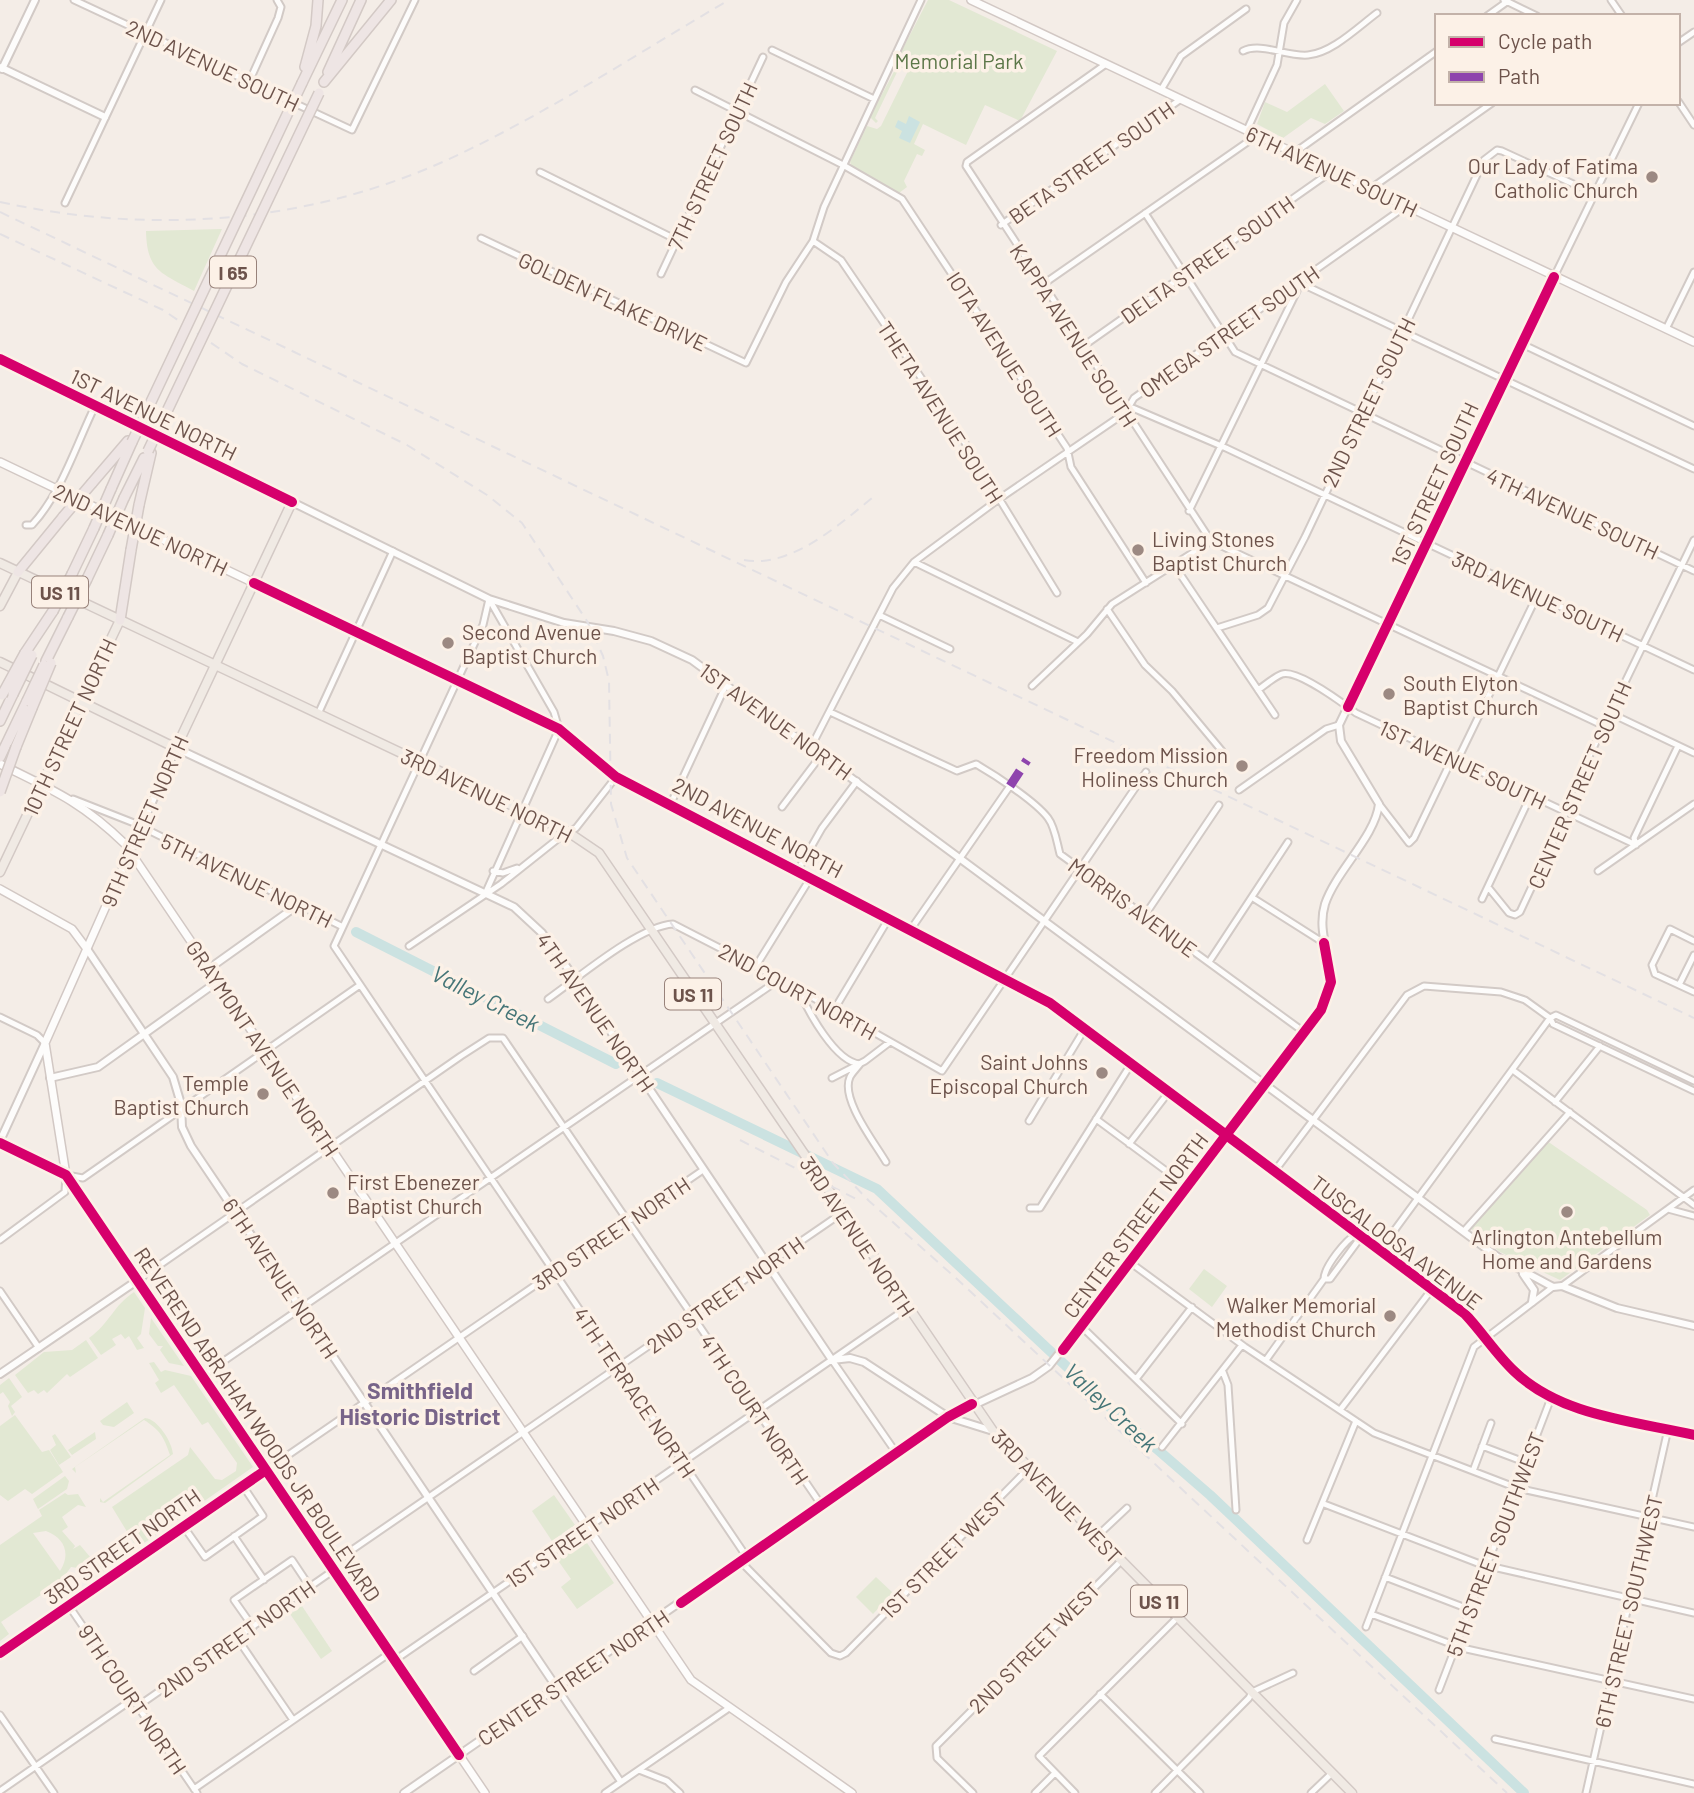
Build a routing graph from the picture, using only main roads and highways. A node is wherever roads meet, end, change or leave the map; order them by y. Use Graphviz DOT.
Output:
graph roads {
  1 [pos="318,0"];
  2 [pos="342,0"];
  3 [pos="361,0"];
  4 [pos="391,0"];
  5 [pos="971,0"];
  6 [pos="324,82"];
  7 [pos="302,83"];
  8 [pos="1694,342"];
  9 [pos="0,359"];
  10 [pos="130,441"];
  11 [pos="149,452"];
  12 [pos="0,462"];
  13 [pos="292,502"];
  14 [pos="0,563"];
  15 [pos="18,572"];
  16 [pos="254,583"];
  17 [pos="0,606"];
  18 [pos="120,621"];
  19 [pos="29,654"];
  20 [pos="0,662"];
  21 [pos="215,665"];
  22 [pos="1,696"];
  23 [pos="81,702"];
  24 [pos="0,721"];
  25 [pos="11,745"];
  26 [pos="176,748"];
  27 [pos="0,757"];
  28 [pos="0,764"];
  29 [pos="42,784"];
  30 [pos="0,792"];
  31 [pos="73,799"];
  32 [pos="130,852"];
  33 [pos="0,872"];
  34 [pos="0,890"];
  35 [pos="87,949"];
  36 [pos="0,1142"];
  37 [pos="66,1175"];
  38 [pos="972,1404"];
  39 [pos="485,1793"];
  40 [pos="852,1793"];
  41 [pos="1352,1793"];
  1 -- 7 [label="highway"];
  2 -- 7 [label="highway, I 65"];
  3 -- 6 [label="highway, I 65"];
  4 -- 6 [label="highway"];
  5 -- 8 [label="main road, 6TH AVENUE SOUTH"];
  6 -- 11 [label="highway, I 65, bridge"];
  7 -- 10 [label="highway, I 65, bridge"];
  9 -- 13 [label="main road, 1ST AVENUE NORTH"];
  10 -- 15 [label="highway, bridge"];
  10 -- 19 [label="highway, bridge"];
  11 -- 18 [label="highway, bridge"];
  11 -- 25 [label="highway, I 65, bridge"];
  12 -- 16 [label="main road, 2ND AVENUE NORTH"];
  13 -- 16 [label="main road, 9TH STREET NORTH"];
  14 -- 15 [label="main road, 3RD AVENUE NORTH / US 11"];
  15 -- 17 [label="main road"];
  15 -- 18 [label="main road, 3RD AVENUE NORTH / US 11"];
  16 -- 21 [label="main road, 9TH STREET NORTH"];
  18 -- 21 [label="main road, 3RD AVENUE NORTH / US 11"];
  18 -- 23 [label="main road, 10TH STREET NORTH"];
  19 -- 22 [label="highway, bridge"];
  19 -- 24 [label="highway, bridge"];
  20 -- 23 [label="main road, 4TH AVENUE NORTH"];
  21 -- 26 [label="main road, 9TH STREET NORTH"];
  21 -- 38 [label="main road, 3RD AVENUE NORTH / US 11"];
  23 -- 26 [label="main road, 4TH AVENUE NORTH"];
  23 -- 29 [label="main road, 10TH STREET NORTH"];
  25 -- 27 [label="highway, I 65"];
  25 -- 30 [label="highway, bridge"];
  28 -- 29 [label="main road, 5TH AVENUE NORTH"];
  29 -- 31 [label="main road, 5TH AVENUE NORTH"];
  29 -- 33 [label="main road, 10TH STREET NORTH"];
  31 -- 32 [label="main road, GRAYMONT AVENUE NORTH"];
  32 -- 35 [label="main road, 9TH STREET NORTH"];
  32 -- 40 [label="main road, GRAYMONT AVENUE NORTH"];
  34 -- 35 [label="main road, 6TH AVENUE NORTH"];
  35 -- 37 [label="main road, 9TH STREET NORTH"];
  36 -- 37 [label="main road, REVEREND ABRAHAM WOODS JR BOULEVARD"];
  37 -- 39 [label="main road, REVEREND ABRAHAM WOODS JR BOULEVARD"];
  38 -- 41 [label="main road, 3RD AVENUE WEST / US 11"];
}
